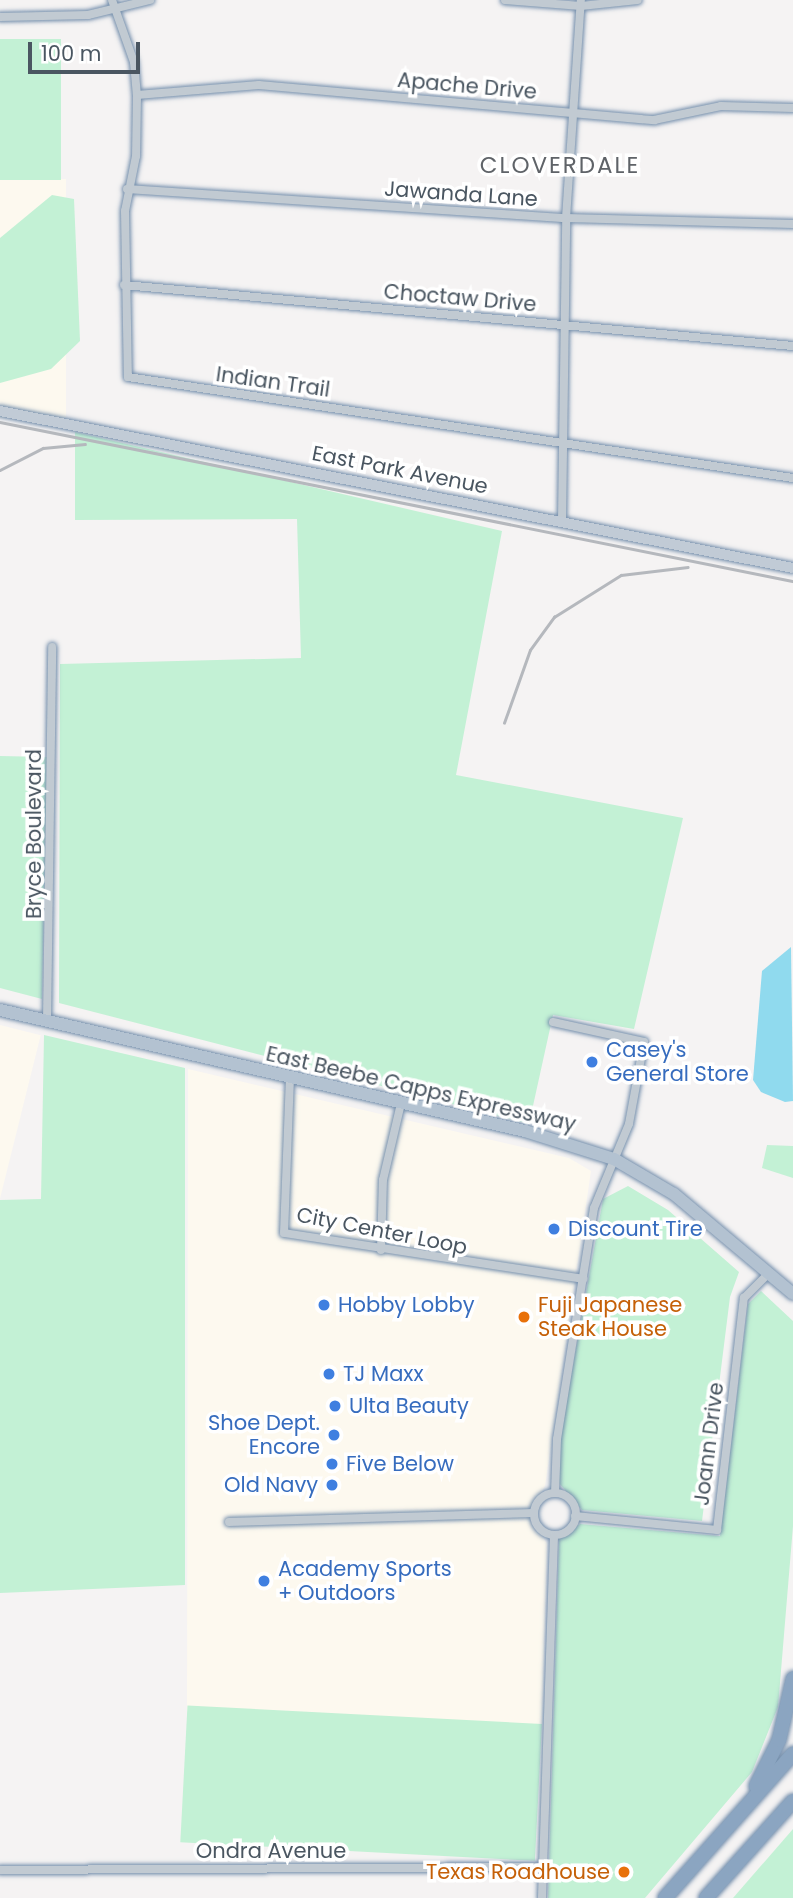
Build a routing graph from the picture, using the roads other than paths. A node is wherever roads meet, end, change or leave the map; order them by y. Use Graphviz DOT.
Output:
graph roads {
  1 [pos="112,0"];
  2 [pos="150,0"];
  3 [pos="505,0"];
  4 [pos="638,0"];
  5 [pos="581,3"];
  6 [pos="116,10"];
  7 [pos="0,17"];
  8 [pos="137,95"];
  9 [pos="793,108"];
  10 [pos="573,113"];
  11 [pos="127,189"];
  12 [pos="566,218"];
  13 [pos="793,224"];
  14 [pos="124,285"];
  15 [pos="566,325"];
  16 [pos="793,346"];
  17 [pos="0,411"];
  18 [pos="564,443"];
  19 [pos="793,478"];
  20 [pos="562,521"];
  21 [pos="793,568"];
  22 [pos="52,647"];
  23 [pos="0,1010"];
  24 [pos="47,1021"];
  25 [pos="553,1022"];
  26 [pos="290,1077"];
  27 [pos="401,1103"];
  28 [pos="614,1159"];
  29 [pos="382,1250"];
  30 [pos="769,1273"];
  31 [pos="583,1279"];
  32 [pos="793,1294"];
  33 [pos="555,1493"];
  34 [pos="534,1513"];
  35 [pos="575,1516"];
  36 [pos="229,1522"];
  37 [pos="554,1535"];
  38 [pos="793,1679"];
  39 [pos="793,1754"];
  40 [pos="793,1801"];
  41 [pos="788,1810"];
  42 [pos="736,1818"];
  43 [pos="543,1867"];
  44 [pos="0,1870"];
  45 [pos="542,1898"];
  46 [pos="665,1898"];
  47 [pos="706,1898"];
  1 -- 6 [label="street, Indian Trail"];
  2 -- 6 [label="street"];
  3 -- 5 [label="street"];
  4 -- 5 [label="street"];
  5 -- 10 [label="street"];
  6 -- 7 [label="street"];
  6 -- 8 [label="street, Indian Trail"];
  8 -- 10 [label="street, Apache Drive"];
  8 -- 11 [label="street, Indian Trail"];
  9 -- 10 [label="street, Apache Drive"];
  10 -- 12 [label="street"];
  11 -- 12 [label="street, Jawanda Lane"];
  11 -- 14 [label="street, Indian Trail"];
  12 -- 13 [label="street, Jawanda Lane"];
  12 -- 15 [label="street"];
  14 -- 15 [label="street, Choctaw Drive"];
  14 -- 18 [label="street, Indian Trail"];
  15 -- 16 [label="street, Choctaw Drive"];
  15 -- 18 [label="street"];
  17 -- 20 [label="street, East Park Avenue"];
  18 -- 19 [label="street, Indian Trail"];
  18 -- 20 [label="street"];
  20 -- 21 [label="street, East Park Avenue"];
  22 -- 24 [label="street, Bryce Boulevard"];
  23 -- 24 [label="main road, East Beebe Capps Expressway"];
  24 -- 26 [label="main road, East Beebe Capps Expressway"];
  25 -- 28 [label="street"];
  26 -- 27 [label="main road, East Beebe Capps Expressway"];
  26 -- 29 [label="street, City Center Loop"];
  27 -- 28 [label="main road, East Beebe Capps Expressway"];
  27 -- 29 [label="street"];
  28 -- 30 [label="main road, East Beebe Capps Expressway"];
  28 -- 31 [label="street"];
  29 -- 31 [label="street, City Center Loop"];
  30 -- 32 [label="main road, East Beebe Capps Expressway"];
  30 -- 35 [label="street, Joann Drive"];
  31 -- 33 [label="street"];
  33 -- 34 [label="street"];
  33 -- 35 [label="street"];
  34 -- 36 [label="street"];
  34 -- 37 [label="street"];
  35 -- 37 [label="street"];
  37 -- 43 [label="street"];
  38 -- 42 [label="highway"];
  39 -- 42 [label="highway"];
  40 -- 41 [label="highway"];
  41 -- 47 [label="highway"];
  42 -- 46 [label="highway"];
  43 -- 44 [label="street, Ondra Avenue"];
  43 -- 45 [label="street"];
}
